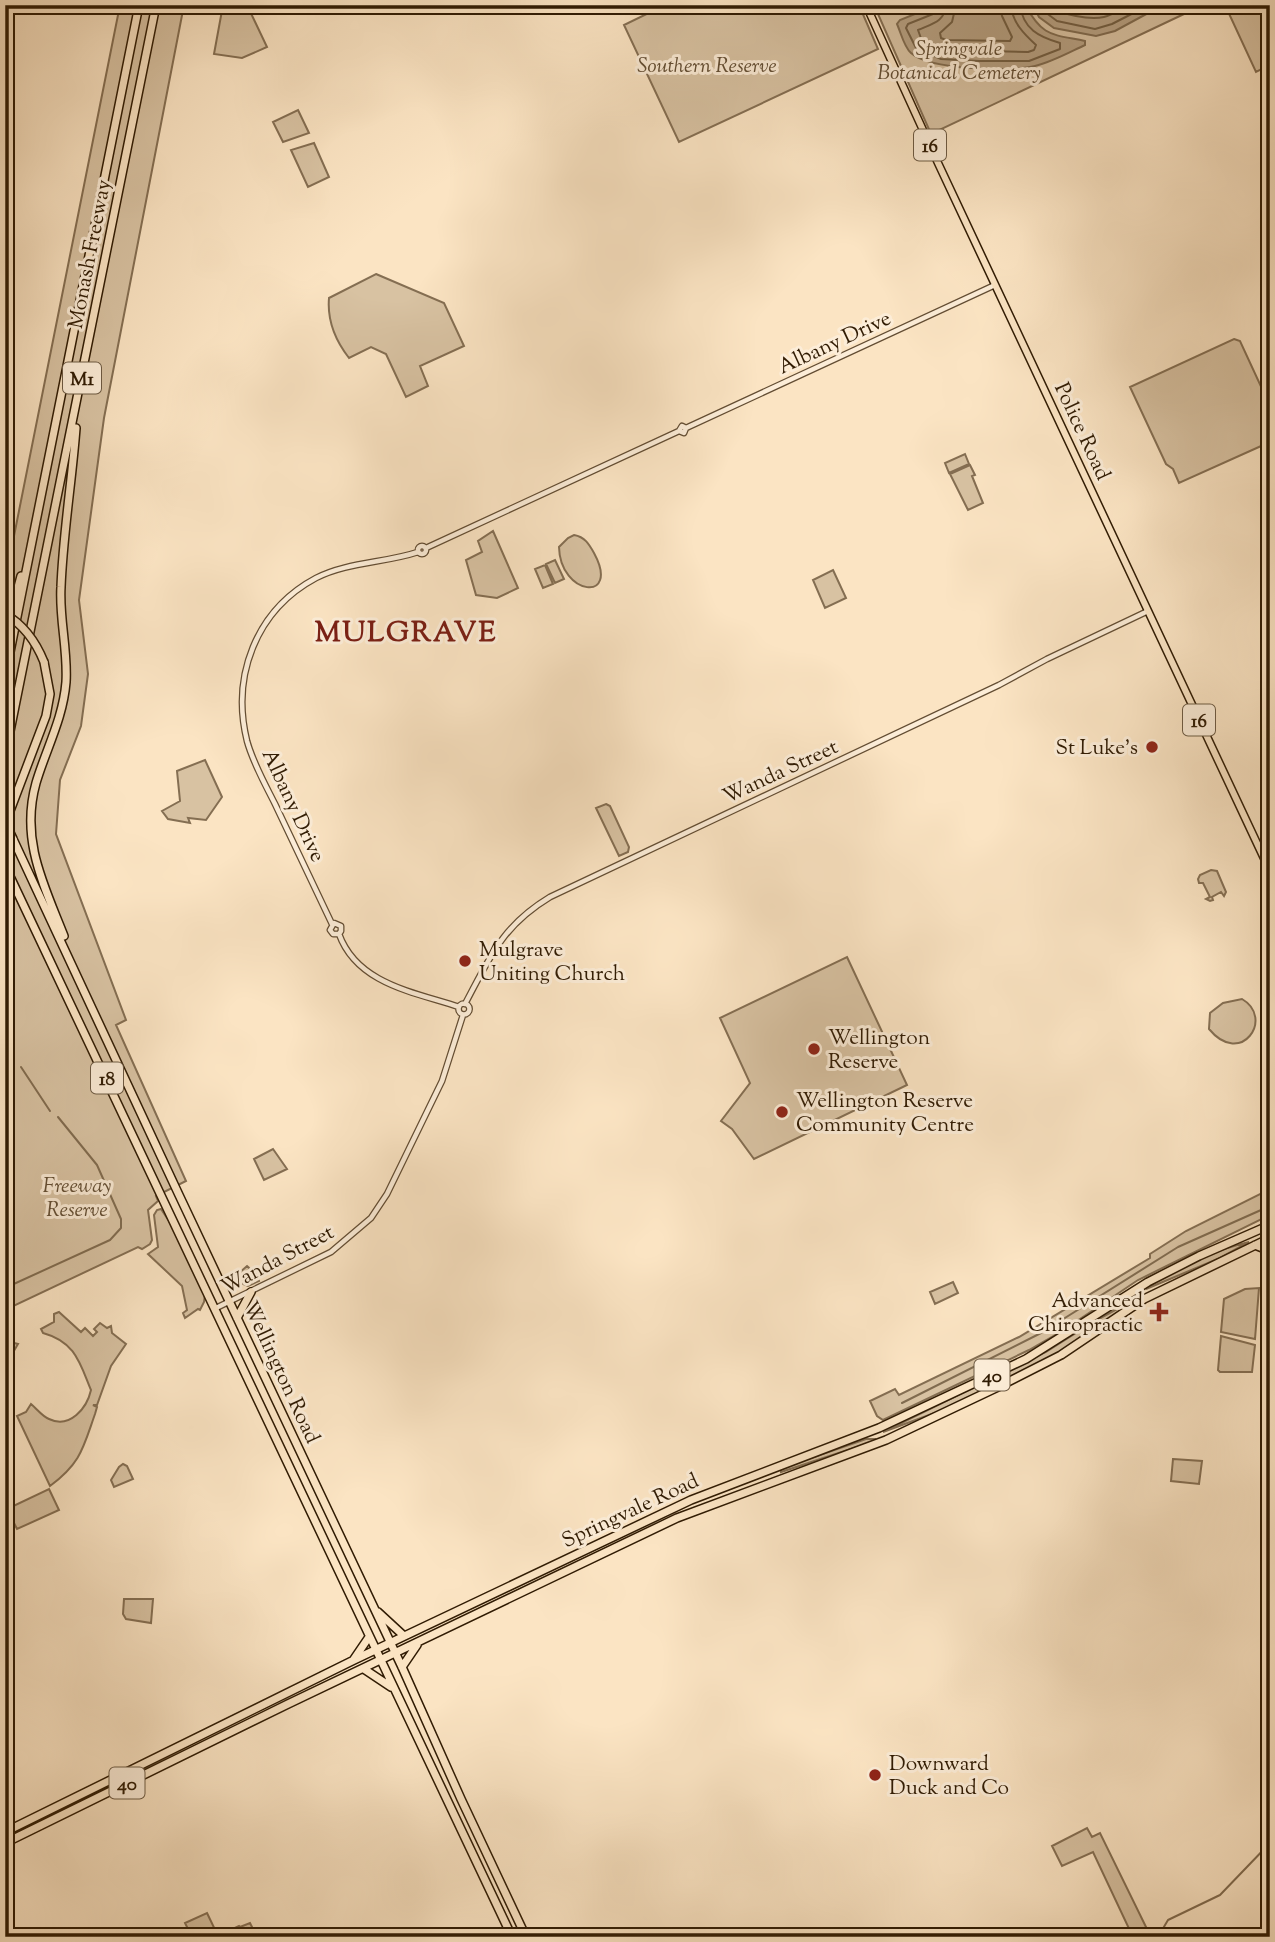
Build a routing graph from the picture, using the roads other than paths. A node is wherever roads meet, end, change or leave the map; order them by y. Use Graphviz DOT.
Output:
graph roads {
  1 [pos="139,5"];
  2 [pos="156,5"];
  3 [pos="866,5"];
  4 [pos="995,285"];
  5 [pos="79,393"];
  6 [pos="36,522"];
  7 [pos="1148,611"];
  8 [pos="5,614"];
  9 [pos="5,636"];
  10 [pos="5,677"];
  11 [pos="5,756"];
  12 [pos="5,823"];
  13 [pos="5,866"];
  14 [pos="1270,871"];
  15 [pos="80,982"];
  16 [pos="465,1004"];
  17 [pos="459,1007"];
  18 [pos="463,1015"];
  19 [pos="173,1183"];
  20 [pos="160,1189"];
  21 [pos="1270,1225"];
  22 [pos="1270,1238"];
  23 [pos="1255,1245"];
  24 [pos="1270,1251"];
  25 [pos="251,1292"];
  26 [pos="230,1302"];
  27 [pos="216,1308"];
  28 [pos="237,1318"];
  29 [pos="767,1469"];
  30 [pos="773,1482"];
  31 [pos="373,1606"];
  32 [pos="404,1636"];
  33 [pos="369,1637"];
  34 [pos="420,1642"];
  35 [pos="390,1643"];
  36 [pos="375,1650"];
  37 [pos="395,1653"];
  38 [pos="354,1660"];
  39 [pos="380,1661"];
  40 [pos="402,1667"];
  41 [pos="364,1669"];
  42 [pos="394,1690"];
  43 [pos="47,1812"];
  44 [pos="51,1821"];
  45 [pos="55,1830"];
  46 [pos="5,1832"];
  47 [pos="5,1843"];
  48 [pos="512,1937"];
  49 [pos="526,1937"];
  1 -- 6 [label="highway, Monash Freeway / M1"];
  2 -- 5 [label="highway, Monash Freeway / M1"];
  3 -- 4 [label="main road, Police Road / 16"];
  4 -- 7 [label="main road, Police Road / 16"];
  4 -- 17 [label="street, Albany Drive"];
  5 -- 11 [label="highway, Monash Freeway / M1"];
  5 -- 15 [label="highway"];
  6 -- 9 [label="highway"];
  6 -- 10 [label="highway, Monash Freeway / M1"];
  7 -- 14 [label="main road, Police Road / 16"];
  7 -- 16 [label="street, Wanda Street"];
  8 -- 12 [label="highway, bridge"];
  12 -- 15 [label="highway, Wellington Road / 18, bridge"];
  13 -- 20 [label="highway, Wellington Road / 18"];
  15 -- 19 [label="highway, Wellington Road / 18"];
  16 -- 17 [label="street"];
  16 -- 18 [label="street"];
  17 -- 18 [label="street"];
  18 -- 25 [label="street, Wanda Street"];
  19 -- 20 [label="highway"];
  19 -- 26 [label="highway, Wellington Road / 18"];
  20 -- 27 [label="highway, Wellington Road / 18"];
  21 -- 29 [label="highway, Springvale Road / 40"];
  22 -- 23 [label="highway, Springvale Road / 40"];
  23 -- 24 [label="highway"];
  23 -- 30 [label="highway, Springvale Road / 40"];
  25 -- 26 [label="street, Wanda Street"];
  25 -- 28 [label="highway"];
  26 -- 27 [label="street, Wanda Street"];
  26 -- 28 [label="highway, Wellington Road / 18"];
  27 -- 33 [label="highway, Wellington Road / 18"];
  28 -- 31 [label="highway, Wellington Road / 18"];
  29 -- 30 [label="highway"];
  29 -- 32 [label="highway, Springvale Road / 40"];
  30 -- 34 [label="highway, Springvale Road / 40"];
  31 -- 32 [label="highway"];
  31 -- 35 [label="highway, Wellington Road / 18"];
  32 -- 35 [label="highway, Springvale Road / 40"];
  33 -- 36 [label="highway, Wellington Road / 18"];
  33 -- 38 [label="highway"];
  34 -- 37 [label="highway, Springvale Road / 40"];
  34 -- 40 [label="highway"];
  35 -- 36 [label="highway, Springvale Road / 40"];
  35 -- 37 [label="highway, Wellington Road / 18"];
  36 -- 38 [label="highway, Springvale Road / 40"];
  36 -- 39 [label="highway, Wellington Road / 18"];
  37 -- 39 [label="highway, Springvale Road / 40"];
  37 -- 40 [label="highway, Wellington Road / 18"];
  38 -- 43 [label="highway, Springvale Road / 40"];
  39 -- 41 [label="highway, Springvale Road / 40"];
  39 -- 42 [label="highway, Wellington Road / 18"];
  40 -- 49 [label="highway, Wellington Road / 18"];
  41 -- 42 [label="highway"];
  41 -- 44 [label="highway, Springvale Road / 40"];
  42 -- 48 [label="highway, Wellington Road / 18"];
  43 -- 44 [label="highway"];
  43 -- 46 [label="highway, Springvale Road / 40"];
  44 -- 45 [label="highway"];
  44 -- 47 [label="highway, Springvale Road / 40"];
}
